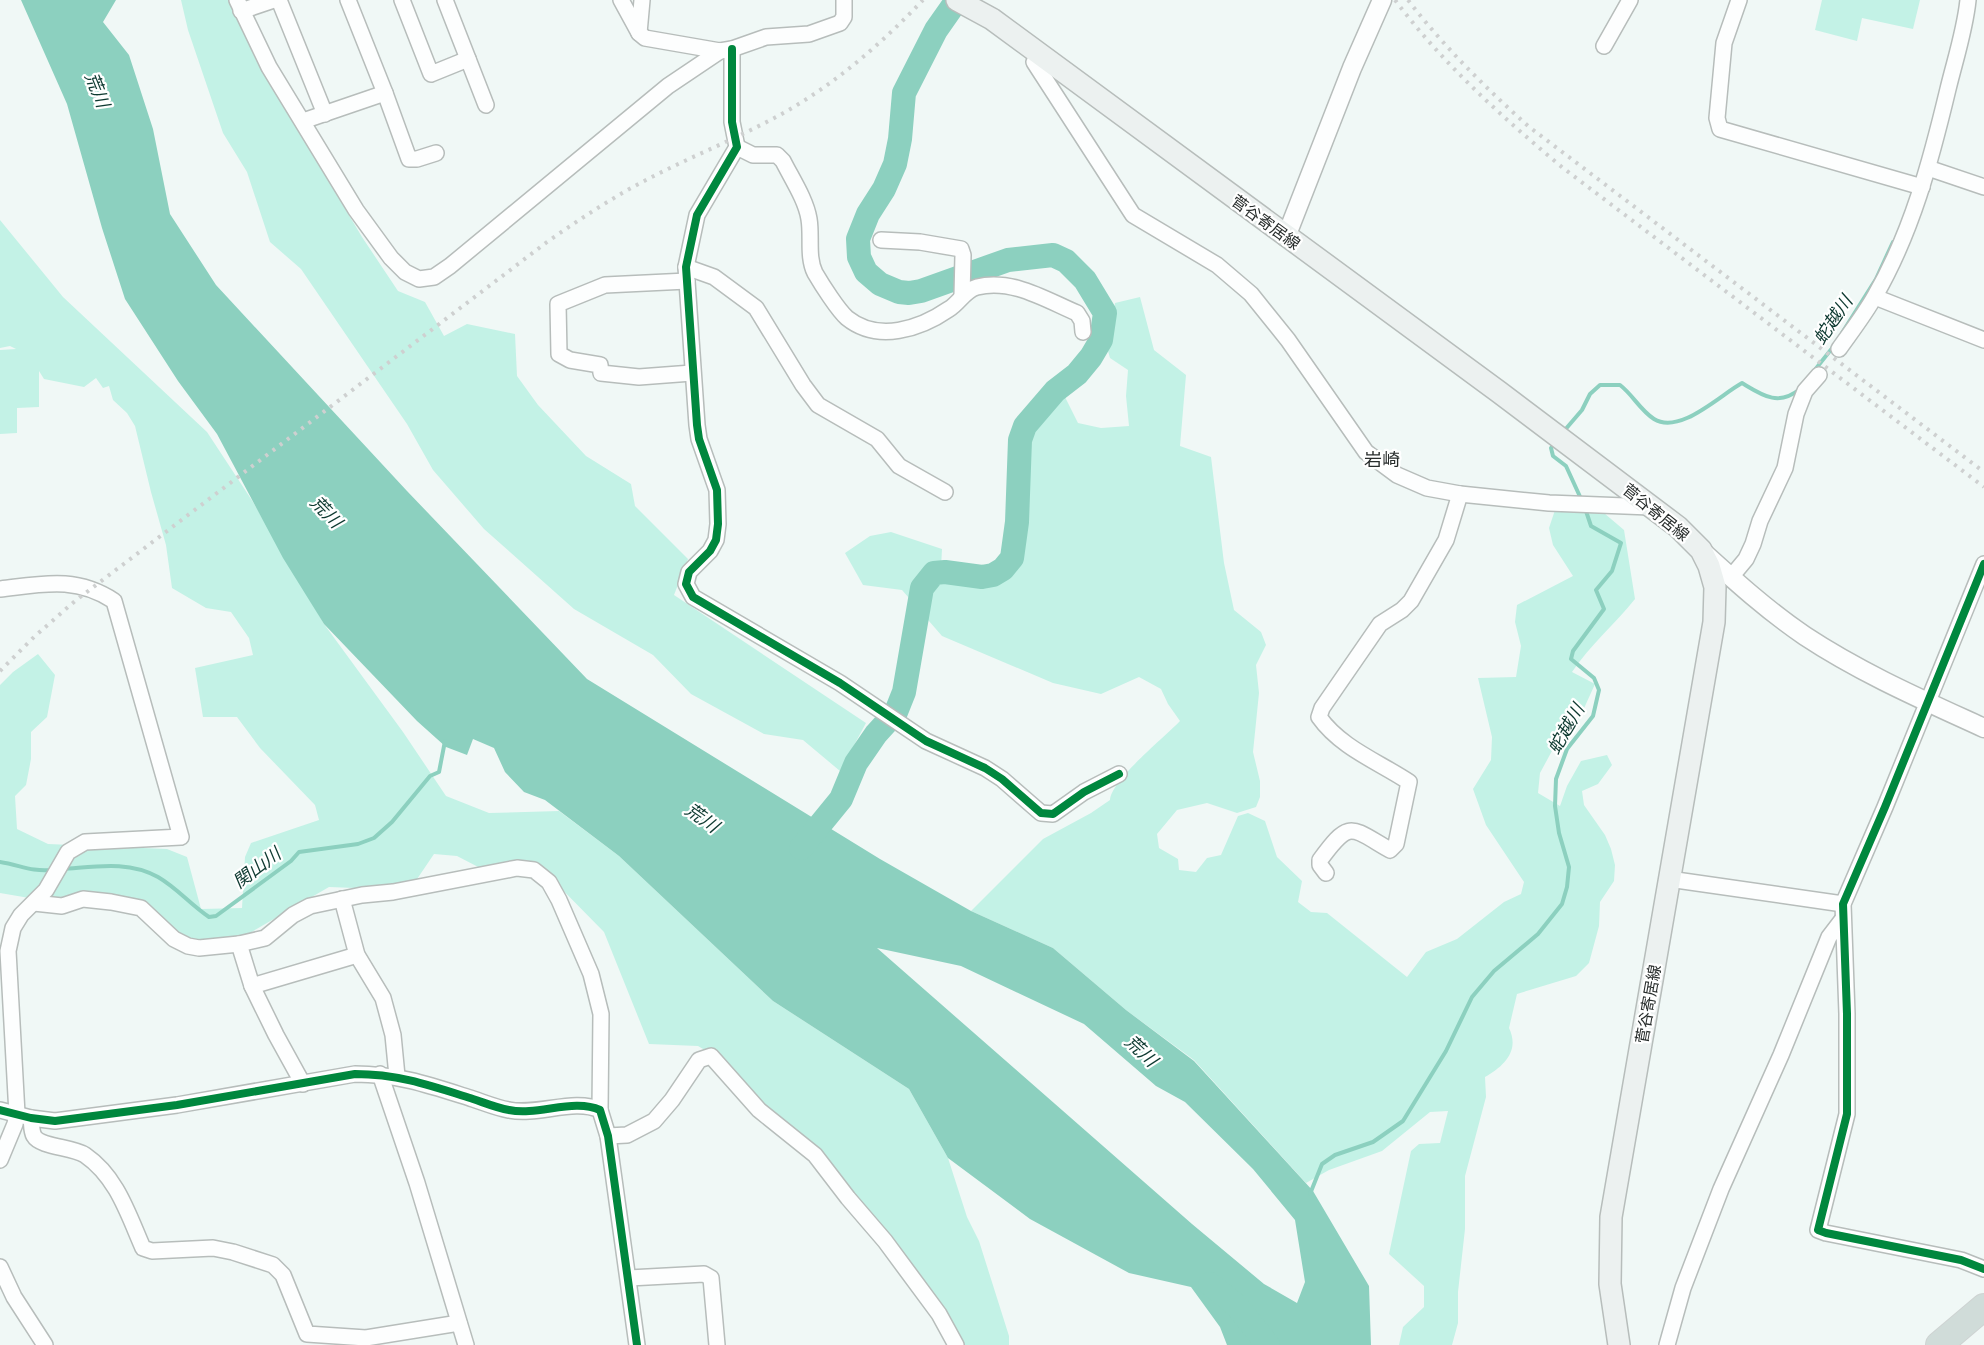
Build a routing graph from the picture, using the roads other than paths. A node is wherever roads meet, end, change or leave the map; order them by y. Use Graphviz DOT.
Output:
graph roads {
  1 [pos="276,0"];
  2 [pos="348,0"];
  3 [pos="402,0"];
  4 [pos="445,0"];
  5 [pos="621,0"];
  6 [pos="642,0"];
  7 [pos="844,0"];
  8 [pos="1382,0"];
  9 [pos="1630,0"];
  10 [pos="1738,0"];
  11 [pos="1968,0"];
  12 [pos="960,1"];
  13 [pos="239,5"];
  14 [pos="639,33"];
  15 [pos="1604,46"];
  16 [pos="726,50"];
  17 [pos="1041,56"];
  18 [pos="468,59"];
  19 [pos="385,93"];
  20 [pos="486,105"];
  21 [pos="325,114"];
  22 [pos="303,121"];
  23 [pos="737,147"];
  24 [pos="436,153"];
  25 [pos="1928,168"];
  26 [pos="1922,187"];
  27 [pos="1984,187"];
  28 [pos="1286,237"];
  29 [pos="881,240"];
  30 [pos="687,274"];
  31 [pos="962,291"];
  32 [pos="1875,297"];
  33 [pos="1083,332"];
  34 [pos="1984,340"];
  35 [pos="1839,349"];
  36 [pos="692,373"];
  37 [pos="1819,375"];
  38 [pos="945,492"];
  39 [pos="1460,494"];
  40 [pos="1651,507"];
  41 [pos="1701,550"];
  42 [pos="1984,564"];
  43 [pos="1731,577"];
  44 [pos="0,589"];
  45 [pos="1928,703"];
  46 [pos="1984,728"];
  47 [pos="1119,774"];
  48 [pos="1326,873"];
  49 [pos="1669,879"];
  50 [pos="342,899"];
  51 [pos="34,903"];
  52 [pos="1842,912"];
  53 [pos="239,944"];
  54 [pos="357,956"];
  55 [pos="252,986"];
  56 [pos="380,1074"];
  57 [pos="397,1076"];
  58 [pos="303,1084"];
  59 [pos="0,1110"];
  60 [pos="600,1110"];
  61 [pos="24,1116"];
  62 [pos="608,1136"];
  63 [pos="0,1160"];
  64 [pos="0,1267"];
  65 [pos="1984,1269"];
  66 [pos="629,1278"];
  67 [pos="1984,1307"];
  68 [pos="459,1323"];
  69 [pos="45,1345"];
  70 [pos="466,1345"];
  71 [pos="637,1345"];
  72 [pos="717,1345"];
  73 [pos="956,1345"];
  74 [pos="1619,1345"];
  75 [pos="1666,1345"];
  76 [pos="1939,1345"];
  1 -- 13 [label="street"];
  1 -- 21 [label="street"];
  2 -- 19 [label="street"];
  3 -- 18 [label="street"];
  4 -- 18 [label="street"];
  5 -- 14 [label="street"];
  6 -- 14 [label="street"];
  7 -- 16 [label="street"];
  8 -- 28 [label="street"];
  9 -- 15 [label="street"];
  10 -- 26 [label="street"];
  11 -- 25 [label="street"];
  12 -- 17 [label="main road, 菅谷寄居線"];
  13 -- 22 [label="street"];
  14 -- 16 [label="street"];
  16 -- 22 [label="street"];
  16 -- 23 [label="street"];
  17 -- 28 [label="main road, 菅谷寄居線"];
  17 -- 39 [label="street"];
  18 -- 20 [label="street"];
  19 -- 21 [label="street"];
  19 -- 24 [label="street"];
  21 -- 22 [label="street"];
  23 -- 30 [label="street"];
  23 -- 31 [label="street"];
  25 -- 26 [label="street"];
  25 -- 27 [label="street"];
  26 -- 32 [label="street"];
  28 -- 40 [label="main road, 菅谷寄居線"];
  29 -- 31 [label="street"];
  30 -- 36 [label="street"];
  30 -- 36 [label="street"];
  30 -- 38 [label="street"];
  31 -- 33 [label="street"];
  32 -- 34 [label="street"];
  32 -- 35 [label="street"];
  36 -- 47 [label="street"];
  37 -- 43 [label="street"];
  39 -- 40 [label="street"];
  39 -- 48 [label="street"];
  40 -- 41 [label="main road, 菅谷寄居線"];
  41 -- 43 [label="street"];
  41 -- 49 [label="main road, 菅谷寄居線"];
  42 -- 45 [label="street"];
  43 -- 45 [label="street"];
  44 -- 51 [label="street"];
  45 -- 46 [label="street"];
  45 -- 52 [label="street"];
  49 -- 52 [label="street"];
  49 -- 74 [label="main road, 菅谷寄居線"];
  50 -- 53 [label="street"];
  50 -- 54 [label="street"];
  50 -- 60 [label="street"];
  51 -- 53 [label="street"];
  51 -- 61 [label="street"];
  52 -- 65 [label="street"];
  52 -- 75 [label="street"];
  53 -- 55 [label="street"];
  54 -- 55 [label="street"];
  54 -- 57 [label="street"];
  55 -- 58 [label="street"];
  56 -- 57 [label="street"];
  56 -- 58 [label="street"];
  56 -- 68 [label="street"];
  57 -- 60 [label="street"];
  58 -- 61 [label="street"];
  59 -- 61 [label="street"];
  60 -- 62 [label="street"];
  61 -- 63 [label="street"];
  61 -- 68 [label="street"];
  62 -- 66 [label="street"];
  62 -- 73 [label="street"];
  64 -- 69 [label="street"];
  66 -- 71 [label="street"];
  66 -- 72 [label="street"];
  67 -- 76 [label="highway"];
  68 -- 70 [label="street"];
}
